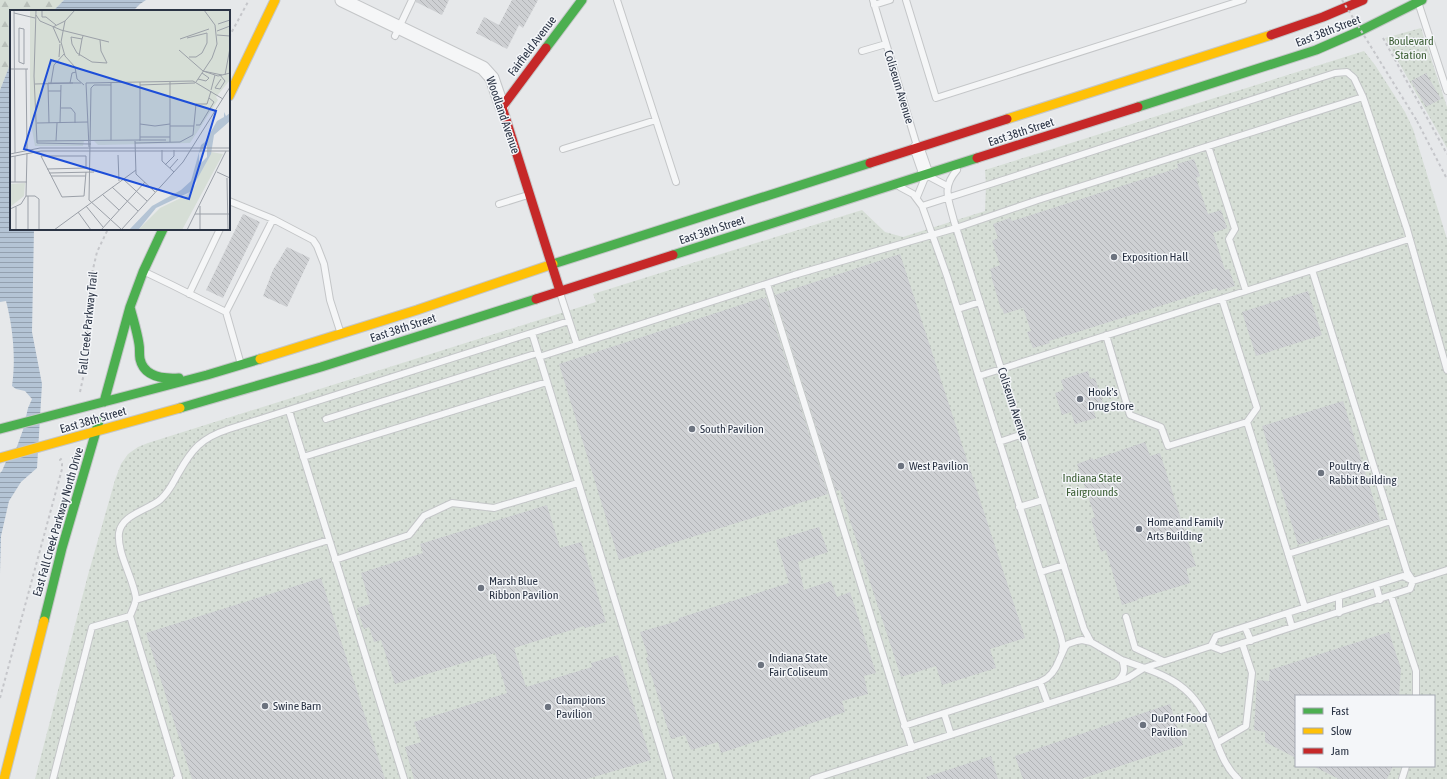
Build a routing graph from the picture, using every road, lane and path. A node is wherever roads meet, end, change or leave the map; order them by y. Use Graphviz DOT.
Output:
graph roads {
  1 [pos="249,0"];
  2 [pos="275,0"];
  3 [pos="342,0"];
  4 [pos="412,0"];
  5 [pos="581,0"];
  6 [pos="617,0"];
  7 [pos="890,0"];
  8 [pos="906,0"];
  9 [pos="1244,0"];
  10 [pos="1342,0"];
  11 [pos="1363,0"];
  12 [pos="1420,1"];
  13 [pos="873,2"];
  14 [pos="397,31"];
  15 [pos="230,35"];
  16 [pos="1382,37"];
  17 [pos="886,44"];
  18 [pos="862,52"];
  19 [pos="1447,91"];
  20 [pos="230,94"];
  21 [pos="1363,97"];
  22 [pos="502,107"];
  23 [pos="656,120"];
  24 [pos="1208,146"];
  25 [pos="917,148"];
  26 [pos="563,149"];
  27 [pos="1447,154"];
  28 [pos="970,160"];
  29 [pos="926,174"];
  30 [pos="1447,179"];
  31 [pos="676,182"];
  32 [pos="947,186"];
  33 [pos="885,187"];
  34 [pos="530,195"];
  35 [pos="917,197"];
  36 [pos="948,197"];
  37 [pos="230,202"];
  38 [pos="499,204"];
  39 [pos="922,206"];
  40 [pos="273,219"];
  41 [pos="956,228"];
  42 [pos="108,230"];
  43 [pos="163,230"];
  44 [pos="220,230"];
  45 [pos="933,235"];
  46 [pos="1410,239"];
  47 [pos="552,264"];
  48 [pos="1312,270"];
  49 [pos="143,272"];
  50 [pos="767,284"];
  51 [pos="560,291"];
  52 [pos="1246,291"];
  53 [pos="189,294"];
  54 [pos="1222,299"];
  55 [pos="980,302"];
  56 [pos="130,308"];
  57 [pos="958,309"];
  58 [pos="226,312"];
  59 [pos="569,321"];
  60 [pos="532,333"];
  61 [pos="340,334"];
  62 [pos="1106,335"];
  63 [pos="576,345"];
  64 [pos="538,355"];
  65 [pos="241,364"];
  66 [pos="1002,368"];
  67 [pos="1447,370"];
  68 [pos="207,375"];
  69 [pos="979,376"];
  70 [pos="547,382"];
  71 [pos="79,395"];
  72 [pos="104,402"];
  73 [pos="288,411"];
  74 [pos="326,419"];
  75 [pos="1247,422"];
  76 [pos="0,429"];
  77 [pos="96,431"];
  78 [pos="1023,434"];
  79 [pos="999,442"];
  80 [pos="303,457"];
  81 [pos="0,458"];
  82 [pos="62,458"];
  83 [pos="578,483"];
  84 [pos="1043,500"];
  85 [pos="1019,507"];
  86 [pos="1391,522"];
  87 [pos="329,540"];
  88 [pos="1288,554"];
  89 [pos="335,560"];
  90 [pos="1064,565"];
  91 [pos="1447,570"];
  92 [pos="1041,572"];
  93 [pos="1412,581"];
  94 [pos="1376,585"];
  95 [pos="1391,596"];
  96 [pos="1339,597"];
  97 [pos="136,600"];
  98 [pos="1380,600"];
  99 [pos="1305,608"];
  100 [pos="1339,612"];
  101 [pos="1288,613"];
  102 [pos="130,616"];
  103 [pos="1126,617"];
  104 [pos="1245,627"];
  105 [pos="1292,627"];
  106 [pos="1251,641"];
  107 [pos="1091,642"];
  108 [pos="1242,643"];
  109 [pos="1211,646"];
  110 [pos="1062,652"];
  111 [pos="1122,660"];
  112 [pos="1163,661"];
  113 [pos="1144,668"];
  114 [pos="1040,682"];
  115 [pos="1116,682"];
  116 [pos="1416,695"];
  117 [pos="0,698"];
  118 [pos="1048,704"];
  119 [pos="944,713"];
  120 [pos="904,726"];
  121 [pos="951,735"];
  122 [pos="1217,743"];
  123 [pos="912,748"];
  124 [pos="1406,767"];
  125 [pos="4,779"];
  126 [pos="53,779"];
  127 [pos="176,779"];
  128 [pos="404,779"];
  129 [pos="670,779"];
  130 [pos="813,779"];
  131 [pos="1238,779"];
  132 [pos="1402,779"];
  1 -- 15 [label="path"];
  2 -- 20 [label="main road"];
  3 -- 14 [label="street, Woodland Avenue"];
  4 -- 14 [label="lane"];
  5 -- 22 [label="main road, Fairfield Avenue"];
  6 -- 23 [label="lane"];
  7 -- 13 [label="lane"];
  8 -- 9 [label="lane"];
  10 -- 30 [label="path, bridge"];
  11 -- 25 [label="main road, East 38th Street"];
  12 -- 19 [label="lane"];
  12 -- 28 [label="main road, East 38th Street"];
  13 -- 17 [label="lane, Coliseum Avenue"];
  14 -- 22 [label="street, Woodland Avenue"];
  16 -- 27 [label="path"];
  17 -- 18 [label="lane"];
  17 -- 25 [label="lane, Coliseum Avenue"];
  21 -- 24 [label="lane"];
  21 -- 36 [label="lane"];
  21 -- 46 [label="lane"];
  22 -- 34 [label="main road, Woodland Avenue"];
  23 -- 26 [label="lane"];
  23 -- 31 [label="lane"];
  24 -- 41 [label="lane"];
  24 -- 52 [label="lane"];
  25 -- 29 [label="street, Coliseum Avenue"];
  25 -- 47 [label="main road, East 38th Street"];
  28 -- 29 [label="main road, East 38th Street"];
  28 -- 32 [label="lane"];
  29 -- 32 [label="lane"];
  29 -- 33 [label="main road, East 38th Street"];
  29 -- 35 [label="lane"];
  32 -- 36 [label="lane, Coliseum Avenue"];
  33 -- 35 [label="lane"];
  33 -- 51 [label="main road, East 38th Street"];
  34 -- 38 [label="lane"];
  34 -- 47 [label="main road, Woodland Avenue"];
  35 -- 39 [label="lane, Coliseum Avenue"];
  36 -- 39 [label="lane"];
  36 -- 41 [label="lane, Coliseum Avenue"];
  37 -- 40 [label="lane"];
  39 -- 45 [label="lane, Coliseum Avenue"];
  40 -- 58 [label="lane"];
  40 -- 61 [label="lane"];
  41 -- 45 [label="lane"];
  41 -- 55 [label="lane, Coliseum Avenue"];
  42 -- 71 [label="path, Fall Creek Parkway Trail"];
  43 -- 49 [label="main road, East Fall Creek Parkway North Drive"];
  44 -- 53 [label="lane"];
  45 -- 50 [label="lane"];
  45 -- 57 [label="lane, Coliseum Avenue"];
  46 -- 48 [label="lane"];
  46 -- 67 [label="lane"];
  47 -- 51 [label="main road, Woodland Avenue"];
  47 -- 61 [label="main road, East 38th Street"];
  48 -- 52 [label="lane"];
  48 -- 86 [label="lane"];
  49 -- 53 [label="lane"];
  49 -- 56 [label="main road, East Fall Creek Parkway North Drive"];
  50 -- 63 [label="lane"];
  50 -- 120 [label="lane"];
  51 -- 59 [label="lane"];
  51 -- 77 [label="main road, East 38th Street"];
  52 -- 54 [label="lane"];
  53 -- 58 [label="lane"];
  54 -- 62 [label="lane"];
  54 -- 75 [label="lane"];
  55 -- 57 [label="lane"];
  55 -- 66 [label="lane, Coliseum Avenue"];
  56 -- 68 [label="main road"];
  56 -- 72 [label="main road, East Fall Creek Parkway North Drive"];
  57 -- 69 [label="lane, Coliseum Avenue"];
  58 -- 65 [label="lane"];
  59 -- 60 [label="lane"];
  59 -- 63 [label="lane"];
  60 -- 64 [label="lane"];
  60 -- 73 [label="lane"];
  61 -- 65 [label="main road, East 38th Street"];
  62 -- 66 [label="lane"];
  62 -- 75 [label="lane"];
  63 -- 64 [label="lane"];
  64 -- 70 [label="lane"];
  64 -- 74 [label="lane"];
  65 -- 68 [label="main road, East 38th Street"];
  66 -- 69 [label="lane"];
  66 -- 78 [label="lane, Coliseum Avenue"];
  68 -- 72 [label="main road, East 38th Street"];
  69 -- 79 [label="lane, Coliseum Avenue"];
  70 -- 80 [label="lane"];
  70 -- 83 [label="lane"];
  72 -- 76 [label="main road, East 38th Street"];
  72 -- 77 [label="main road, East Fall Creek Parkway North Drive"];
  73 -- 80 [label="lane"];
  73 -- 97 [label="lane"];
  75 -- 88 [label="lane"];
  77 -- 81 [label="main road, East 38th Street"];
  77 -- 125 [label="main road, East Fall Creek Parkway North Drive"];
  78 -- 79 [label="lane"];
  78 -- 84 [label="lane, Coliseum Avenue"];
  79 -- 85 [label="lane, Coliseum Avenue"];
  80 -- 87 [label="lane"];
  82 -- 117 [label="path"];
  83 -- 89 [label="lane"];
  83 -- 129 [label="lane"];
  84 -- 85 [label="lane"];
  84 -- 90 [label="lane, Coliseum Avenue"];
  85 -- 92 [label="lane, Coliseum Avenue"];
  86 -- 88 [label="lane"];
  86 -- 93 [label="lane"];
  87 -- 89 [label="lane"];
  87 -- 97 [label="lane"];
  88 -- 99 [label="lane"];
  89 -- 128 [label="lane"];
  90 -- 92 [label="lane"];
  90 -- 107 [label="lane, Coliseum Avenue"];
  91 -- 93 [label="lane"];
  92 -- 110 [label="lane, Coliseum Avenue"];
  93 -- 94 [label="lane"];
  93 -- 95 [label="lane"];
  94 -- 96 [label="lane"];
  94 -- 98 [label="lane"];
  95 -- 98 [label="lane"];
  95 -- 116 [label="lane"];
  96 -- 99 [label="lane"];
  96 -- 100 [label="lane"];
  97 -- 102 [label="lane"];
  98 -- 100 [label="lane"];
  99 -- 101 [label="lane"];
  100 -- 105 [label="lane"];
  101 -- 104 [label="lane"];
  101 -- 105 [label="lane"];
  102 -- 126 [label="lane"];
  102 -- 127 [label="lane"];
  103 -- 112 [label="lane"];
  104 -- 106 [label="lane"];
  104 -- 109 [label="lane"];
  105 -- 106 [label="lane"];
  106 -- 108 [label="lane"];
  107 -- 110 [label="lane"];
  107 -- 111 [label="lane"];
  108 -- 109 [label="lane"];
  108 -- 122 [label="lane"];
  109 -- 112 [label="lane"];
  110 -- 114 [label="lane"];
  111 -- 113 [label="lane"];
  111 -- 115 [label="lane"];
  112 -- 113 [label="lane"];
  113 -- 115 [label="lane"];
  113 -- 122 [label="lane"];
  114 -- 118 [label="lane"];
  114 -- 119 [label="lane"];
  115 -- 118 [label="lane"];
  118 -- 121 [label="lane"];
  119 -- 120 [label="lane"];
  119 -- 121 [label="lane"];
  120 -- 123 [label="lane"];
  121 -- 123 [label="lane"];
  122 -- 131 [label="lane"];
  123 -- 130 [label="lane"];
  124 -- 132 [label="lane"];
}
